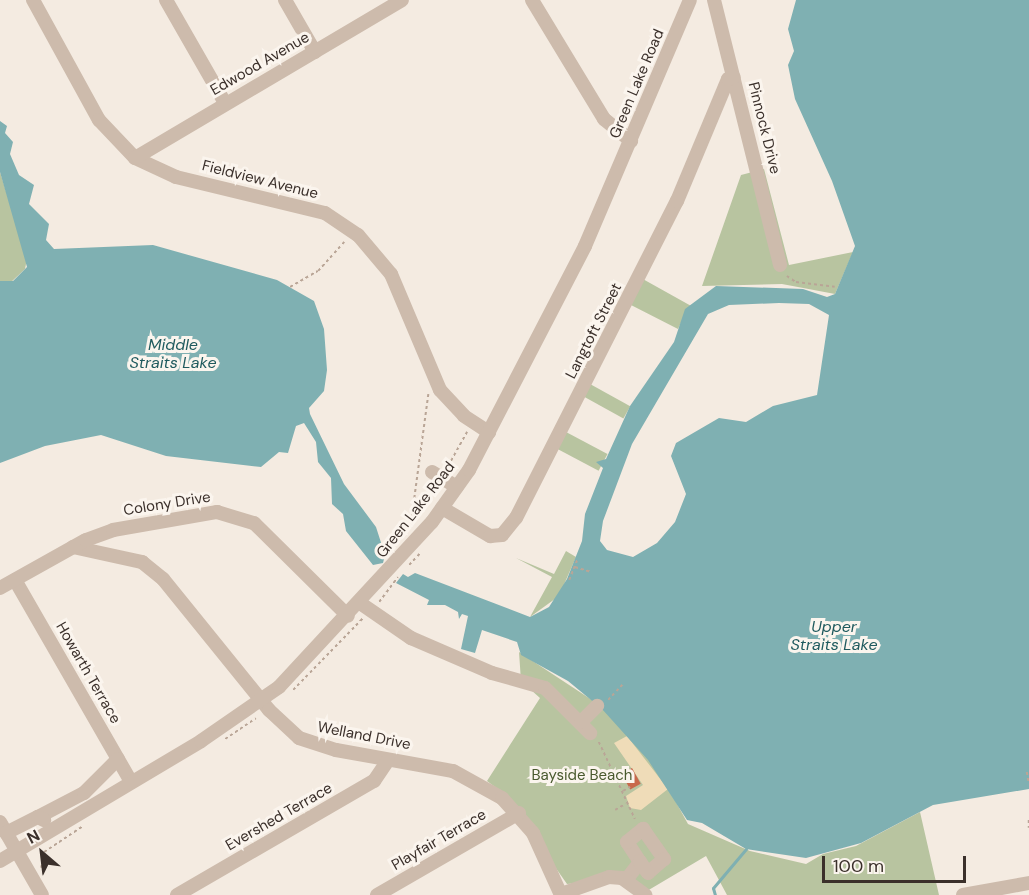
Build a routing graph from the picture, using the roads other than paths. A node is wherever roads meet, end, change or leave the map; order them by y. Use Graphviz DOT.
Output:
graph roads {
  1 [pos="33,0"];
  2 [pos="166,0"];
  3 [pos="285,0"];
  4 [pos="400,0"];
  5 [pos="532,0"];
  6 [pos="690,0"];
  7 [pos="714,0"];
  8 [pos="315,52"];
  9 [pos="734,77"];
  10 [pos="225,103"];
  11 [pos="631,141"];
  12 [pos="135,158"];
  13 [pos="780,265"];
  14 [pos="489,432"];
  15 [pos="439,471"];
  16 [pos="457,487"];
  17 [pos="442,508"];
  18 [pos="73,547"];
  19 [pos="15,580"];
  20 [pos="0,588"];
  21 [pos="360,603"];
  22 [pos="348,616"];
  23 [pos="262,700"];
  24 [pos="602,703"];
  25 [pos="118,759"];
  26 [pos="388,760"];
  27 [pos="132,782"];
  28 [pos="87,790"];
  29 [pos="96,804"];
  30 [pos="519,813"];
  31 [pos="38,816"];
  32 [pos="3,828"];
  33 [pos="51,831"];
  34 [pos="17,852"];
  35 [pos="0,861"];
  36 [pos="640,862"];
  37 [pos="626,880"];
  38 [pos="1029,883"];
  39 [pos="561,894"];
  40 [pos="42,895"];
  41 [pos="177,895"];
  42 [pos="377,895"];
  43 [pos="645,895"];
  44 [pos="963,895"];
  1 -- 12 [label="street, Fieldview Avenue"];
  2 -- 10 [label="street"];
  3 -- 8 [label="street"];
  4 -- 8 [label="street, Edwood Avenue"];
  5 -- 11 [label="street"];
  6 -- 11 [label="street, Green Lake Road"];
  7 -- 9 [label="street, Pinnock Drive"];
  8 -- 10 [label="street, Edwood Avenue"];
  9 -- 13 [label="street, Pinnock Drive"];
  9 -- 17 [label="street, Langtoft Street"];
  10 -- 12 [label="street, Edwood Avenue"];
  11 -- 14 [label="street, Green Lake Road"];
  12 -- 14 [label="street, Fieldview Avenue"];
  14 -- 16 [label="street, Green Lake Road"];
  15 -- 16 [label="street"];
  16 -- 17 [label="street, Green Lake Road"];
  17 -- 21 [label="street, Green Lake Road"];
  18 -- 19 [label="street, Colony Drive"];
  18 -- 22 [label="street, Colony Drive"];
  18 -- 23 [label="street, Welland Drive"];
  19 -- 20 [label="street, Colony Drive"];
  19 -- 25 [label="street, Howarth Terrace"];
  21 -- 22 [label="street, Green Lake Road"];
  21 -- 24 [label="street"];
  22 -- 23 [label="street, Green Lake Road"];
  23 -- 26 [label="street, Welland Drive"];
  23 -- 27 [label="street, Green Lake Road"];
  25 -- 27 [label="street, Howarth Terrace"];
  25 -- 28 [label="street"];
  26 -- 30 [label="street, Welland Drive"];
  26 -- 41 [label="street, Evershed Terrace"];
  27 -- 29 [label="street, Green Lake Road"];
  28 -- 29 [label="street"];
  28 -- 31 [label="street"];
  29 -- 33 [label="street, Green Lake Road"];
  30 -- 39 [label="street, Welland Drive"];
  30 -- 42 [label="street, Playfair Terrace"];
  31 -- 32 [label="street"];
  31 -- 33 [label="street"];
  32 -- 34 [label="street"];
  33 -- 34 [label="street, Green Lake Road"];
  34 -- 35 [label="street, Green Lake Road"];
  34 -- 40 [label="street"];
  36 -- 36 [label="street"];
  36 -- 37 [label="street"];
  37 -- 39 [label="street"];
  37 -- 43 [label="street"];
  38 -- 44 [label="street"];
}
